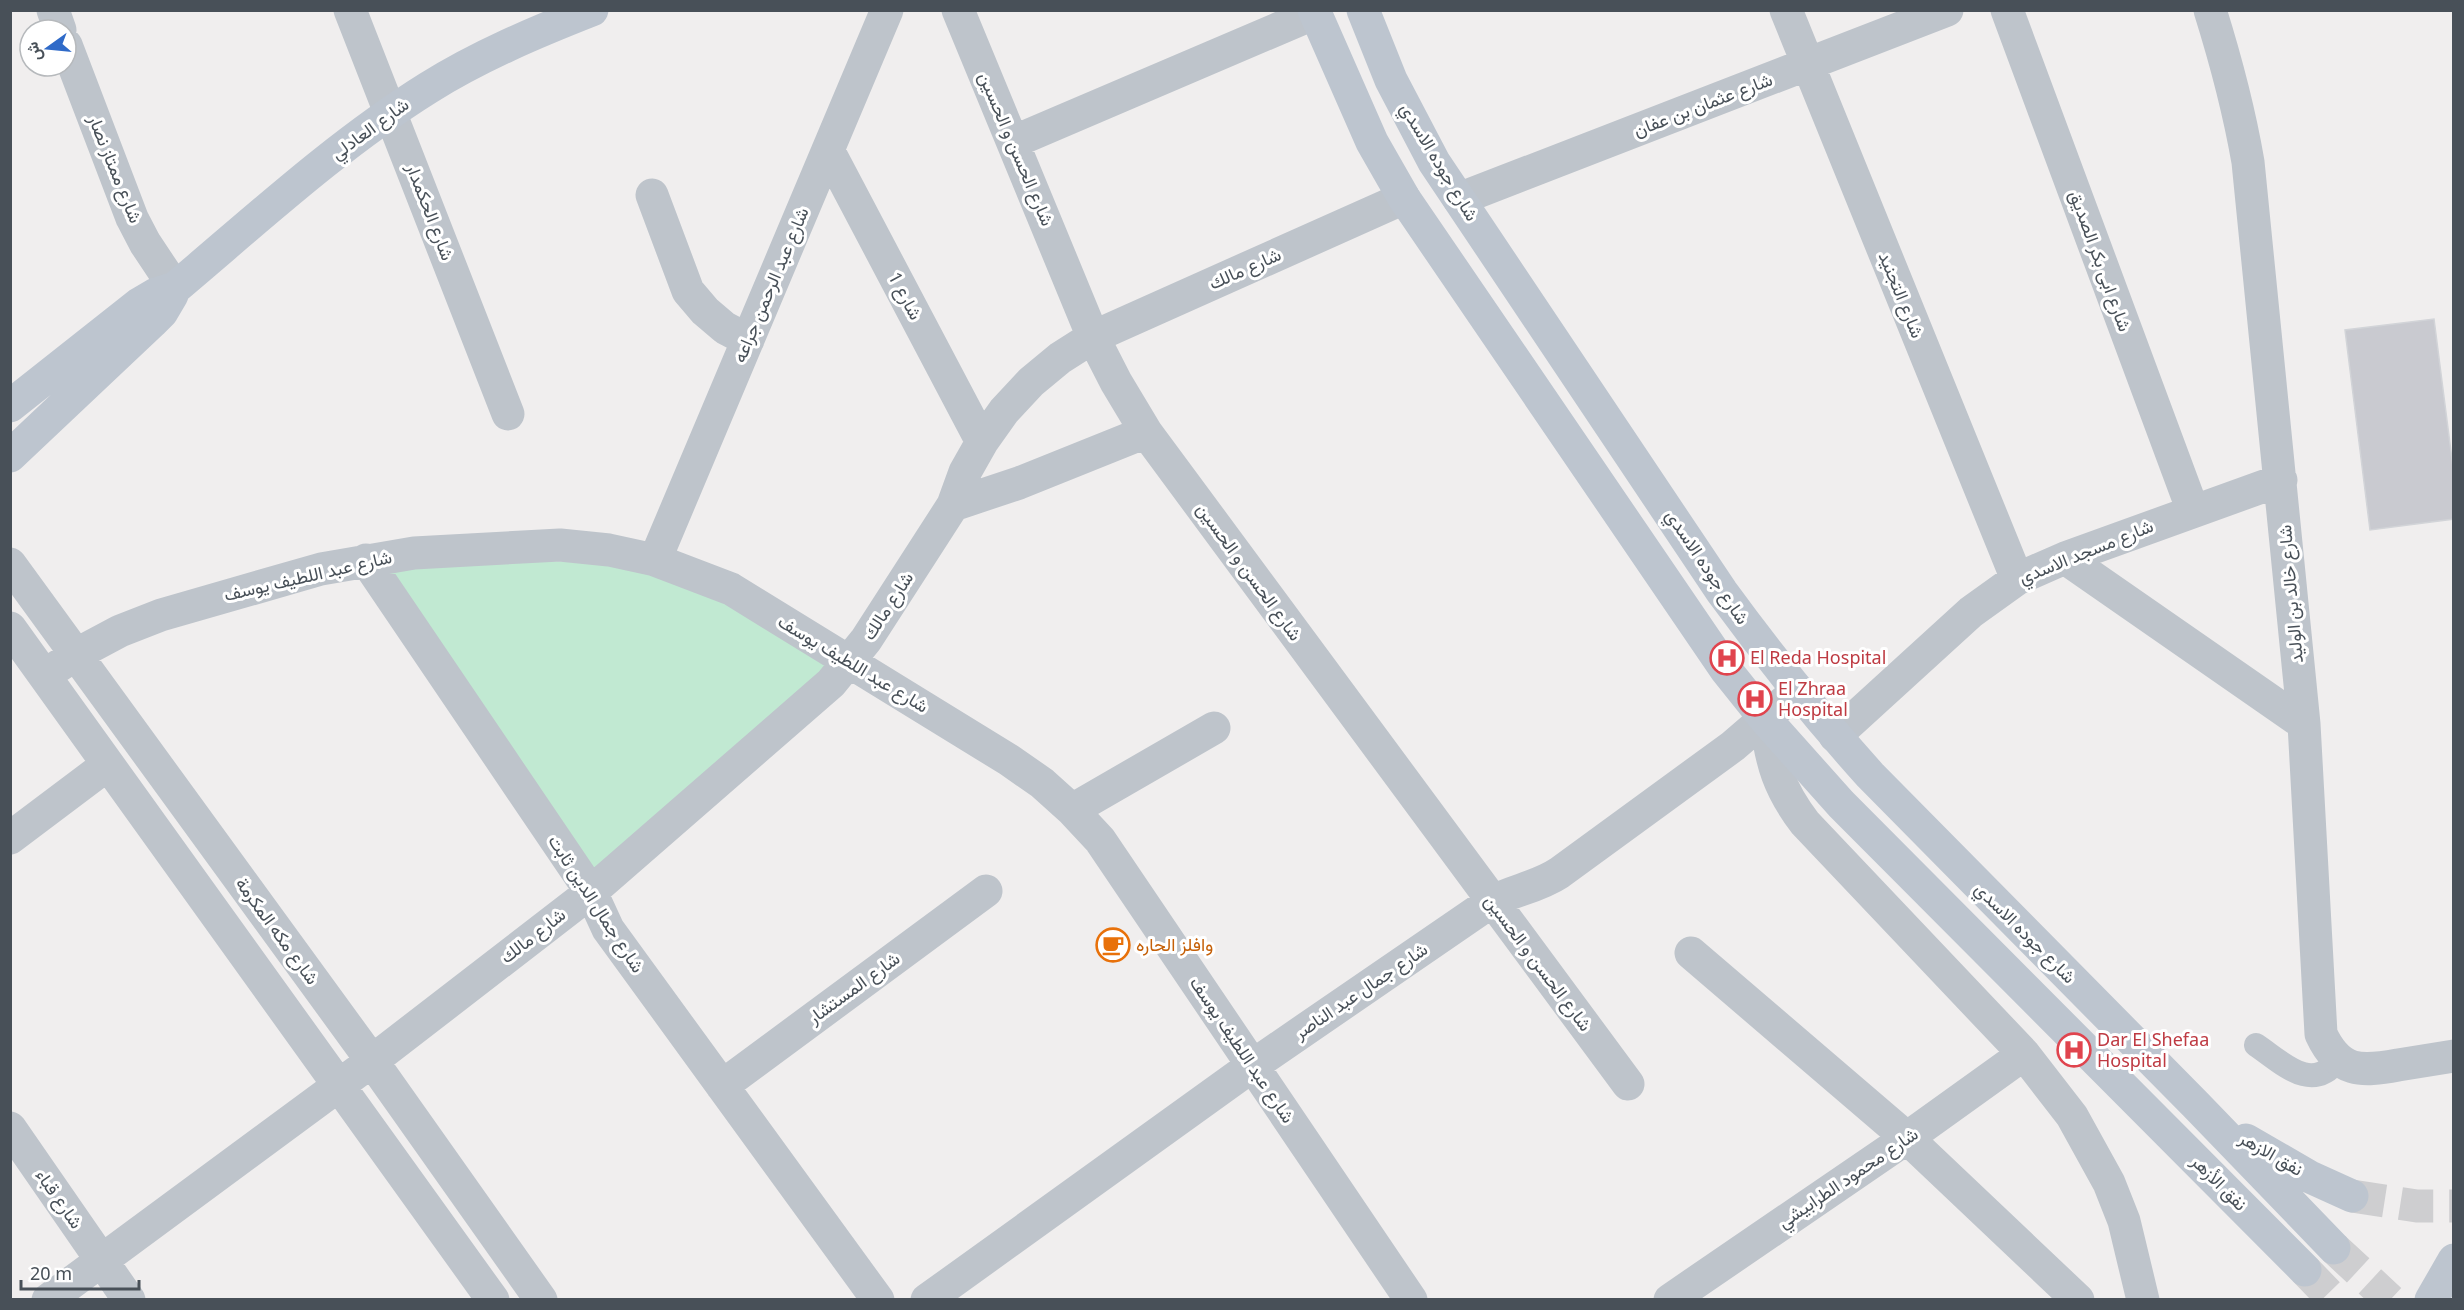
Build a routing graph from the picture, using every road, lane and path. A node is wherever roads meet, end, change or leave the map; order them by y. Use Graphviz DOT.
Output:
graph roads {
  1 [pos="350,10"];
  2 [pos="592,10"];
  3 [pos="887,10"];
  4 [pos="958,10"];
  5 [pos="1363,10"];
  6 [pos="1786,10"];
  7 [pos="1947,10"];
  8 [pos="2007,10"];
  9 [pos="2210,10"];
  10 [pos="1314,12"];
  11 [pos="1808,65"];
  12 [pos="78,76"];
  13 [pos="391,112"];
  14 [pos="1013,142"];
  15 [pos="828,150"];
  16 [pos="652,195"];
  17 [pos="1404,198"];
  18 [pos="1460,199"];
  19 [pos="175,288"];
  20 [pos="1093,337"];
  21 [pos="748,340"];
  22 [pos="10,406"];
  23 [pos="508,414"];
  24 [pos="1146,432"];
  25 [pos="982,442"];
  26 [pos="10,456"];
  27 [pos="2281,480"];
  28 [pos="953,505"];
  29 [pos="2193,511"];
  30 [pos="2065,558"];
  31 [pos="366,560"];
  32 [pos="655,560"];
  33 [pos="10,564"];
  34 [pos="2017,579"];
  35 [pos="10,628"];
  36 [pos="75,655"];
  37 [pos="851,661"];
  38 [pos="45,675"];
  39 [pos="1797,691"];
  40 [pos="1766,720"];
  41 [pos="2304,724"];
  42 [pos="1214,728"];
  43 [pos="1835,736"];
  44 [pos="107,765"];
  45 [pos="1072,810"];
  46 [pos="10,837"];
  47 [pos="986,891"];
  48 [pos="591,892"];
  49 [pos="1491,902"];
  50 [pos="1691,953"];
  51 [pos="2256,1045"];
  52 [pos="2024,1054"];
  53 [pos="2454,1056"];
  54 [pos="2338,1060"];
  55 [pos="372,1061"];
  56 [pos="1251,1066"];
  57 [pos="1628,1084"];
  58 [pos="340,1085"];
  59 [pos="722,1086"];
  60 [pos="2195,1104"];
  61 [pos="10,1128"];
  62 [pos="1907,1138"];
  63 [pos="2352,1196"];
  64 [pos="2334,1248"];
  65 [pos="101,1260"];
  66 [pos="2454,1260"];
  67 [pos="2305,1270"];
  68 [pos="48,1299"];
  69 [pos="129,1299"];
  70 [pos="494,1299"];
  71 [pos="541,1299"];
  72 [pos="878,1299"];
  73 [pos="927,1299"];
  74 [pos="1411,1299"];
  75 [pos="1670,1299"];
  76 [pos="2078,1299"];
  77 [pos="2143,1299"];
  78 [pos="2431,1299"];
  1 -- 13 [label="street, شارع الحكمدار"];
  2 -- 13 [label="main road, شارع العادلي"];
  3 -- 15 [label="street, شارع عبد الرحمن جراعه"];
  4 -- 14 [label="street, شارع الحسن و الحسين"];
  5 -- 18 [label="main road, شارع جوده الاسدي"];
  6 -- 11 [label="street, شارع التجنيد"];
  7 -- 11 [label="street, شارع عثمان بن عفان"];
  8 -- 29 [label="street, شارع ابى بكر الصديق"];
  9 -- 27 [label="street, شارع خالد بن الوليد"];
  10 -- 14 [label="street"];
  10 -- 17 [label="main road"];
  11 -- 18 [label="street, شارع عثمان بن عفان"];
  11 -- 34 [label="street, شارع التجنيد"];
  12 -- 19 [label="street, شارع ممتاز نصار"];
  13 -- 19 [label="main road, شارع العادلي"];
  13 -- 23 [label="street, شارع الحكمدار"];
  14 -- 20 [label="street, شارع الحسن و الحسين"];
  15 -- 21 [label="street, شارع عبد الرحمن جراعه"];
  15 -- 25 [label="street, شارع 1"];
  16 -- 21 [label="street"];
  17 -- 20 [label="street, شارع مالك"];
  17 -- 40 [label="main road"];
  18 -- 39 [label="main road, شارع جوده الاسدي"];
  19 -- 22 [label="main road, شارع العادلي"];
  19 -- 26 [label="main road, شارع العادلي"];
  20 -- 24 [label="street, شارع الحسن و الحسين"];
  20 -- 25 [label="street, شارع مالك"];
  21 -- 32 [label="street, شارع عبد الرحمن جراعه"];
  24 -- 28 [label="street"];
  24 -- 49 [label="street, شارع الحسن و الحسين"];
  25 -- 28 [label="street, شارع مالك"];
  27 -- 29 [label="street, شارع مسجد الاسدي"];
  27 -- 41 [label="street, شارع خالد بن الوليد"];
  28 -- 37 [label="street, شارع مالك"];
  29 -- 30 [label="street, شارع مسجد الاسدي"];
  30 -- 34 [label="street, شارع مسجد الاسدي"];
  30 -- 41 [label="street"];
  31 -- 32 [label="street, شارع عبد اللطيف يوسف"];
  31 -- 36 [label="street, شارع عبد اللطيف يوسف"];
  31 -- 48 [label="street, شارع جمال الدين ثابت"];
  32 -- 37 [label="street, شارع عبد اللطيف يوسف"];
  33 -- 36 [label="street, شارع مكه المكرمة"];
  34 -- 43 [label="street, شارع مسجد الاسدي"];
  35 -- 38 [label="street"];
  36 -- 38 [label="street, شارع عبد اللطيف يوسف"];
  36 -- 55 [label="street, شارع مكه المكرمة"];
  37 -- 45 [label="street, شارع عبد اللطيف يوسف"];
  37 -- 48 [label="street, شارع مالك"];
  38 -- 44 [label="street"];
  39 -- 40 [label="street, شارع جمال عبد الناصر"];
  39 -- 43 [label="main road, شارع جوده الاسدي"];
  40 -- 49 [label="street, شارع جمال عبد الناصر"];
  40 -- 52 [label="street"];
  40 -- 67 [label="main road, نفق الأزهر"];
  41 -- 54 [label="street, شارع خالد بن الوليد"];
  42 -- 45 [label="street"];
  43 -- 60 [label="main road, شارع جوده الاسدي"];
  44 -- 46 [label="street"];
  44 -- 58 [label="street"];
  45 -- 56 [label="street, شارع عبد اللطيف يوسف"];
  47 -- 59 [label="street, شارع المستشار"];
  48 -- 55 [label="street, شارع مالك"];
  48 -- 59 [label="street, شارع جمال الدين ثابت"];
  49 -- 56 [label="street, شارع جمال عبد الناصر"];
  49 -- 57 [label="street, شارع الحسن و الحسين"];
  50 -- 62 [label="street"];
  51 -- 54 [label="lane"];
  52 -- 62 [label="street, شارع محمود الطرابيشي"];
  52 -- 77 [label="street"];
  53 -- 54 [label="street"];
  55 -- 58 [label="street, شارع مالك"];
  55 -- 71 [label="street, شارع مكه المكرمة"];
  56 -- 73 [label="street, شارع جمال عبد الناصر"];
  56 -- 74 [label="street, شارع عبد اللطيف يوسف"];
  58 -- 65 [label="street, شارع مالك"];
  58 -- 70 [label="street"];
  59 -- 72 [label="street, شارع جمال الدين ثابت"];
  60 -- 63 [label="main road, نفق الازهر"];
  60 -- 64 [label="main road, نفق الأزهر"];
  61 -- 65 [label="street, شارع قباء"];
  62 -- 75 [label="street, شارع محمود الطرابيشي"];
  62 -- 76 [label="street"];
  65 -- 68 [label="street, شارع مالك"];
  65 -- 69 [label="street, شارع قباء"];
  66 -- 78 [label="main road"];
}
